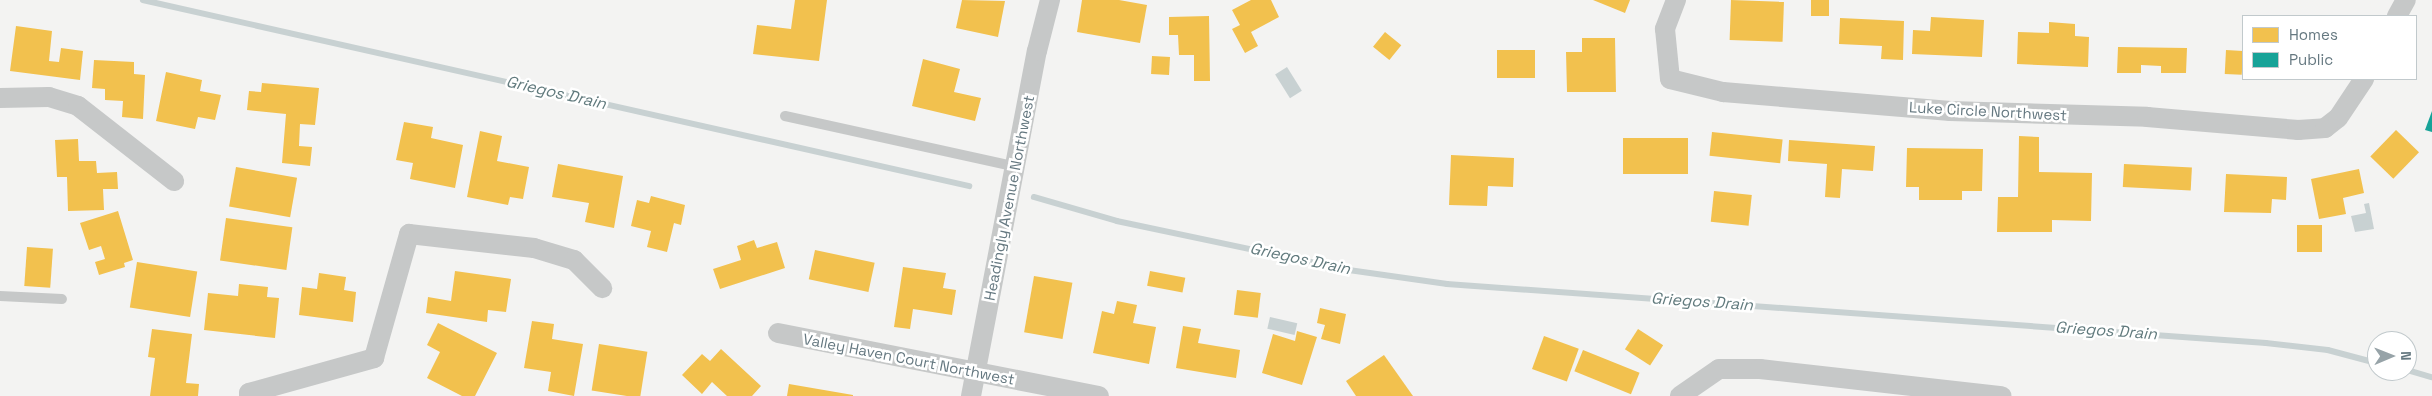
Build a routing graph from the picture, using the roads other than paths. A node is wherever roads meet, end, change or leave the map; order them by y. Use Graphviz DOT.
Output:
graph roads {
  1 [pos="1050,0"];
  2 [pos="1676,0"];
  3 [pos="2406,0"];
  4 [pos="2398,15"];
  5 [pos="2363,80"];
  6 [pos="0,98"];
  7 [pos="785,116"];
  8 [pos="1016,167"];
  9 [pos="174,181"];
  10 [pos="602,288"];
  11 [pos="0,296"];
  12 [pos="62,299"];
  13 [pos="778,332"];
  14 [pos="975,372"];
  15 [pos="249,396"];
  16 [pos="971,396"];
  17 [pos="1099,396"];
  18 [pos="1680,396"];
  19 [pos="2001,396"];
  1 -- 8 [label="street, Headingly Avenue Northwest"];
  2 -- 5 [label="street, Luke Circle Northwest"];
  3 -- 4 [label="street"];
  6 -- 9 [label="street"];
  7 -- 8 [label="lane"];
  8 -- 14 [label="street, Headingly Avenue Northwest"];
  10 -- 15 [label="street"];
  11 -- 12 [label="lane"];
  13 -- 14 [label="street, Valley Haven Court Northwest"];
  14 -- 16 [label="street, Headingly Avenue Northwest"];
  14 -- 17 [label="street, Valley Haven Court Northwest"];
  18 -- 19 [label="street"];
}
